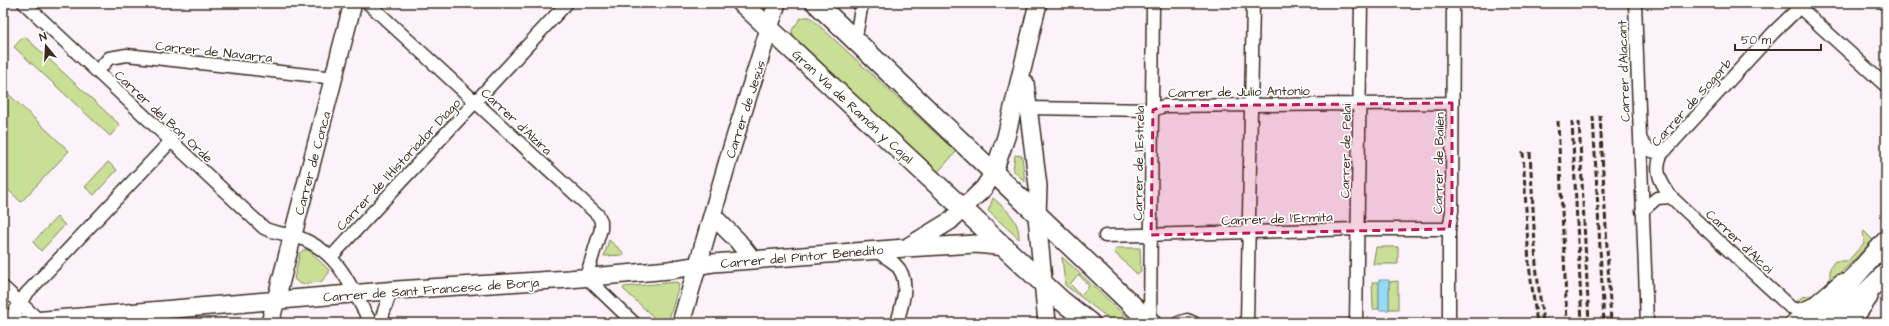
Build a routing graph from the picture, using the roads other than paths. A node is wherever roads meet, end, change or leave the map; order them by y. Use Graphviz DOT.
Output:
graph roads {
  1 [pos="24,3"];
  2 [pos="353,3"];
  3 [pos="368,3"];
  4 [pos="567,3"];
  5 [pos="742,3"];
  6 [pos="777,3"];
  7 [pos="816,3"];
  8 [pos="862,3"];
  9 [pos="1038,3"];
  10 [pos="1153,3"];
  11 [pos="1253,3"];
  12 [pos="1361,3"];
  13 [pos="1453,3"];
  14 [pos="1635,3"];
  15 [pos="1800,4"];
  16 [pos="770,29"];
  17 [pos="855,42"];
  18 [pos="98,72"];
  19 [pos="335,78"];
  20 [pos="1886,86"];
  21 [pos="475,102"];
  22 [pos="1452,103"];
  23 [pos="1359,104"];
  24 [pos="1251,105"];
  25 [pos="1020,107"];
  26 [pos="1153,110"];
  27 [pos="1640,138"];
  28 [pos="171,141"];
  29 [pos="1666,150"];
  30 [pos="1658,172"];
  31 [pos="993,174"];
  32 [pos="1671,197"];
  33 [pos="964,209"];
  34 [pos="1642,211"];
  35 [pos="713,216"];
  36 [pos="1037,216"];
  37 [pos="1357,229"];
  38 [pos="1449,229"];
  39 [pos="1250,233"];
  40 [pos="293,235"];
  41 [pos="1151,235"];
  42 [pos="1105,236"];
  43 [pos="1006,247"];
  44 [pos="1881,247"];
  45 [pos="905,248"];
  46 [pos="875,250"];
  47 [pos="332,256"];
  48 [pos="753,260"];
  49 [pos="699,265"];
  50 [pos="1886,274"];
  51 [pos="586,277"];
  52 [pos="1042,282"];
  53 [pos="3,287"];
  54 [pos="391,290"];
  55 [pos="354,293"];
  56 [pos="276,300"];
  57 [pos="20,303"];
  58 [pos="1816,304"];
  59 [pos="41,322"];
  60 [pos="631,322"];
  61 [pos="7,323"];
  62 [pos="10,323"];
  63 [pos="270,323"];
  64 [pos="371,323"];
  65 [pos="380,323"];
  66 [pos="682,323"];
  67 [pos="897,323"];
  68 [pos="1047,323"];
  69 [pos="1090,323"];
  70 [pos="1151,323"];
  71 [pos="1178,323"];
  72 [pos="1194,323"];
  73 [pos="1247,323"];
  74 [pos="1356,323"];
  75 [pos="1449,323"];
  76 [pos="1647,323"];
  77 [pos="1794,323"];
  78 [pos="1814,323"];
  79 [pos="1835,323"];
  80 [pos="1851,323"];
  1 -- 18 [label="street, Carrer del Bon Orde"];
  2 -- 19 [label="main road, Carrer de Conca"];
  3 -- 21 [label="street, Carrer d'Alzira"];
  4 -- 21 [label="street, Carrer de l'Historiador Diago"];
  5 -- 16 [label="main road, Gran Via de Ramón y Cajal"];
  6 -- 16 [label="main road, Carrer de Jesús"];
  7 -- 17 [label="main road"];
  8 -- 17 [label="street"];
  9 -- 25 [label="main road"];
  10 -- 26 [label="street, Carrer de l'Estrela"];
  11 -- 24 [label="street"];
  12 -- 23 [label="street, Carrer de Pelai"];
  13 -- 22 [label="street, Carrer de Bailén"];
  14 -- 27 [label="street, Carrer d'Alacant"];
  15 -- 20 [label="street"];
  15 -- 29 [label="street, Carrer de Sogorb"];
  16 -- 33 [label="main road, Gran Via de Ramón y Cajal"];
  16 -- 35 [label="main road, Carrer de Jesús"];
  17 -- 31 [label="main road"];
  18 -- 19 [label="street, Carrer de Navarra"];
  18 -- 28 [label="street, Carrer del Bon Orde"];
  19 -- 40 [label="main road, Carrer de Conca"];
  21 -- 47 [label="street, Carrer de l'Historiador Diago"];
  21 -- 51 [label="street, Carrer d'Alzira"];
  22 -- 23 [label="street, Carrer de Julio Antonio"];
  22 -- 38 [label="street, Carrer de Bailén"];
  23 -- 24 [label="street, Carrer de Julio Antonio"];
  23 -- 37 [label="street, Carrer de Pelai"];
  24 -- 26 [label="street, Carrer de Julio Antonio"];
  24 -- 39 [label="street"];
  25 -- 26 [label="street, Carrer de Julio Antonio"];
  25 -- 31 [label="main road"];
  25 -- 36 [label="main road"];
  26 -- 41 [label="street, Carrer de l'Estrela"];
  27 -- 29 [label="street, Carrer d'Alacant"];
  27 -- 34 [label="street, Carrer d'Alacant"];
  28 -- 40 [label="street, Carrer del Bon Orde"];
  28 -- 57 [label="street"];
  29 -- 30 [label="street, Carrer de Sogorb"];
  30 -- 32 [label="street, Carrer d'Alcoi"];
  31 -- 33 [label="main road"];
  31 -- 36 [label="main road"];
  32 -- 34 [label="street"];
  32 -- 58 [label="street, Carrer d'Alcoi"];
  33 -- 43 [label="main road, Gran Via de Ramón y Cajal"];
  33 -- 45 [label="main road"];
  34 -- 76 [label="street, Carrer d'Alacant"];
  35 -- 48 [label="main road"];
  35 -- 49 [label="main road, Carrer de Jesús"];
  36 -- 52 [label="main road"];
  36 -- 70 [label="main road"];
  37 -- 38 [label="street, Carrer de l'Ermita"];
  37 -- 39 [label="street, Carrer de l'Ermita"];
  37 -- 74 [label="street, Carrer de Pelai"];
  38 -- 75 [label="street, Carrer de Bailén"];
  39 -- 41 [label="street, Carrer de l'Ermita"];
  39 -- 73 [label="street"];
  40 -- 47 [label="street, Carrer del Bon Orde"];
  40 -- 56 [label="main road, Carrer de Conca"];
  41 -- 42 [label="street, Carrer de l'Ermita"];
  41 -- 70 [label="street, Carrer de l'Estrela"];
  43 -- 45 [label="main road, Carrer del Pintor Benedito"];
  43 -- 52 [label="main road, Gran Via de Ramón y Cajal"];
  44 -- 58 [label="main road"];
  44 -- 78 [label="main road"];
  45 -- 46 [label="main road, Carrer del Pintor Benedito"];
  46 -- 48 [label="main road, Carrer del Pintor Benedito"];
  46 -- 67 [label="street"];
  47 -- 55 [label="street, Carrer del Bon Orde"];
  48 -- 49 [label="main road, Carrer del Pintor Benedito"];
  49 -- 51 [label="main road, Carrer de Sant Francesc de Borja"];
  49 -- 66 [label="main road, Carrer de Jesús"];
  50 -- 79 [label="main road"];
  50 -- 80 [label="main road"];
  51 -- 54 [label="main road, Carrer de Sant Francesc de Borja"];
  51 -- 60 [label="street"];
  52 -- 68 [label="main road"];
  52 -- 69 [label="main road"];
  53 -- 57 [label="street"];
  54 -- 55 [label="main road, Carrer de Sant Francesc de Borja"];
  54 -- 65 [label="street"];
  55 -- 56 [label="main road, Carrer de Sant Francesc de Borja"];
  55 -- 64 [label="street, Carrer del Bon Orde"];
  56 -- 59 [label="main road, Carrer de Sant Francesc de Borja"];
  56 -- 63 [label="main road, Carrer de Conca"];
  57 -- 59 [label="street"];
  57 -- 61 [label="street"];
  58 -- 77 [label="main road"];
  59 -- 62 [label="main road, Carrer de Sant Francesc de Borja"];
  71 -- 72 [label="street"];
}
